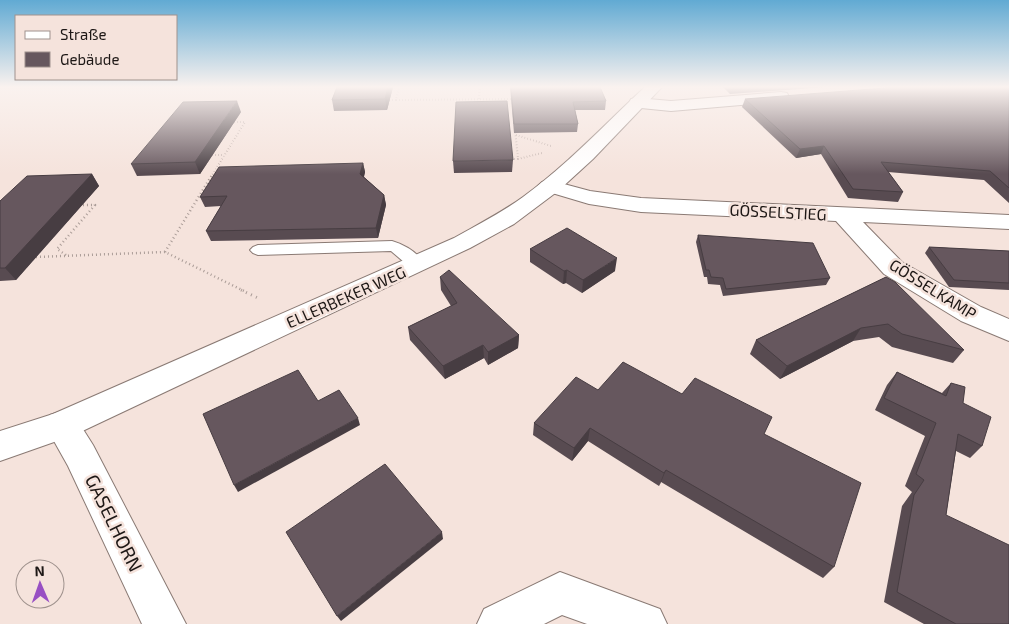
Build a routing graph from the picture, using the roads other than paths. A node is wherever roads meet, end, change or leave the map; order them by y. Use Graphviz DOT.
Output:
graph roads {
  1 [pos="624,116"];
  2 [pos="549,186"];
  3 [pos="843,215"];
  4 [pos="1009,222"];
  5 [pos="258,250"];
  6 [pos="417,264"];
  7 [pos="1009,330"];
  8 [pos="62,425"];
  9 [pos="0,446"];
  10 [pos="164,624"];
  11 [pos="499,624"];
  12 [pos="645,624"];
  1 -- 2 [label="street, ELLERBEKER WEG"];
  2 -- 3 [label="street, GÖSSELSTIEG"];
  2 -- 6 [label="street, ELLERBEKER WEG"];
  3 -- 4 [label="street, GÖSSELSTIEG"];
  3 -- 7 [label="street, GÖSSELKAMP"];
  5 -- 6 [label="lane"];
  6 -- 8 [label="street, ELLERBEKER WEG"];
  8 -- 9 [label="street, ELLERBEKER WEG"];
  8 -- 10 [label="street, GASELHORN"];
  11 -- 12 [label="street"];
}
